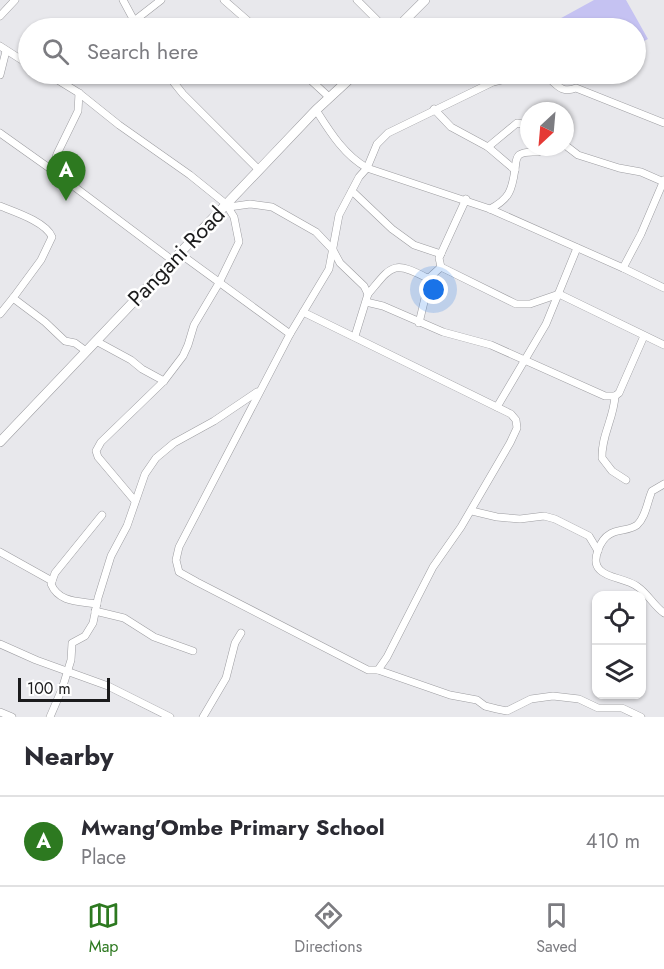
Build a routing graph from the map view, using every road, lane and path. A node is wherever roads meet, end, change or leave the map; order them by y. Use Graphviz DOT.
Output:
graph roads {
  1 [pos="15,0"];
  2 [pos="123,0"];
  3 [pos="161,0"];
  4 [pos="224,0"];
  5 [pos="357,0"];
  6 [pos="425,0"];
  7 [pos="0,15"];
  8 [pos="132,18"];
  9 [pos="138,18"];
  10 [pos="245,18"];
  11 [pos="375,18"];
  12 [pos="407,18"];
  13 [pos="3,49"];
  14 [pos="18,58"];
  15 [pos="0,75"];
  16 [pos="64,84"];
  17 [pos="175,84"];
  18 [pos="315,84"];
  19 [pos="344,84"];
  20 [pos="489,84"];
  21 [pos="555,84"];
  22 [pos="79,93"];
  23 [pos="329,97"];
  24 [pos="98,109"];
  25 [pos="434,109"];
  26 [pos="316,110"];
  27 [pos="78,111"];
  28 [pos="520,123"];
  29 [pos="664,123"];
  30 [pos="0,133"];
  31 [pos="488,147"];
  32 [pos="574,151"];
  33 [pos="520,156"];
  34 [pos="367,168"];
  35 [pos="52,170"];
  36 [pos="259,170"];
  37 [pos="515,170"];
  38 [pos="664,181"];
  39 [pos="352,191"];
  40 [pos="466,199"];
  41 [pos="0,206"];
  42 [pos="228,206"];
  43 [pos="490,209"];
  44 [pos="577,248"];
  45 [pos="333,250"];
  46 [pos="179,253"];
  47 [pos="441,254"];
  48 [pos="172,261"];
  49 [pos="441,267"];
  50 [pos="623,268"];
  51 [pos="430,278"];
  52 [pos="219,283"];
  53 [pos="664,288"];
  54 [pos="368,294"];
  55 [pos="559,294"];
  56 [pos="13,298"];
  57 [pos="366,302"];
  58 [pos="303,312"];
  59 [pos="0,314"];
  60 [pos="419,323"];
  61 [pos="290,334"];
  62 [pos="355,336"];
  63 [pos="644,336"];
  64 [pos="96,341"];
  65 [pos="664,345"];
  66 [pos="86,351"];
  67 [pos="524,360"];
  68 [pos="164,381"];
  69 [pos="263,385"];
  70 [pos="615,396"];
  71 [pos="497,407"];
  72 [pos="0,442"];
  73 [pos="626,480"];
  74 [pos="664,484"];
  75 [pos="135,501"];
  76 [pos="472,510"];
  77 [pos="102,515"];
  78 [pos="598,551"];
  79 [pos="0,552"];
  80 [pos="51,581"];
  81 [pos="96,608"];
  82 [pos="664,613"];
  83 [pos="241,633"];
  84 [pos="0,644"];
  85 [pos="193,651"];
  86 [pos="68,670"];
  87 [pos="378,670"];
  88 [pos="0,712"];
  89 [pos="12,717"];
  90 [pos="50,717"];
  91 [pos="170,717"];
  92 [pos="203,717"];
  93 [pos="641,717"];
  1 -- 7 [label="street"];
  2 -- 8 [label="street"];
  3 -- 9 [label="street"];
  4 -- 10 [label="street"];
  5 -- 11 [label="street"];
  6 -- 12 [label="main road"];
  13 -- 14 [label="street"];
  13 -- 15 [label="street"];
  16 -- 22 [label="street"];
  17 -- 36 [label="street"];
  18 -- 23 [label="street"];
  19 -- 23 [label="main road, Pangani Road"];
  20 -- 25 [label="street"];
  21 -- 29 [label="street"];
  22 -- 24 [label="street"];
  22 -- 27 [label="street"];
  23 -- 26 [label="main road, Pangani Road"];
  24 -- 27 [label="street"];
  24 -- 42 [label="street"];
  25 -- 31 [label="street"];
  25 -- 34 [label="street"];
  26 -- 34 [label="street"];
  26 -- 36 [label="main road, Pangani Road"];
  27 -- 35 [label="street"];
  28 -- 31 [label="street"];
  30 -- 35 [label="street"];
  31 -- 37 [label="street"];
  32 -- 38 [label="street"];
  33 -- 37 [label="street"];
  34 -- 39 [label="street"];
  34 -- 40 [label="street"];
  35 -- 48 [label="street"];
  36 -- 42 [label="main road, Pangani Road"];
  37 -- 43 [label="street"];
  38 -- 50 [label="street"];
  39 -- 45 [label="street"];
  39 -- 47 [label="street"];
  40 -- 43 [label="street"];
  40 -- 47 [label="street"];
  41 -- 56 [label="street"];
  42 -- 45 [label="street"];
  42 -- 46 [label="main road, Pangani Road"];
  42 -- 52 [label="street"];
  43 -- 44 [label="street"];
  44 -- 50 [label="street"];
  44 -- 55 [label="street"];
  45 -- 54 [label="street"];
  45 -- 58 [label="street"];
  46 -- 48 [label="main road, Pangani Road"];
  46 -- 52 [label="street"];
  47 -- 49 [label="street"];
  48 -- 64 [label="main road, Pangani Road"];
  49 -- 51 [label="street"];
  49 -- 55 [label="street"];
  50 -- 53 [label="street"];
  51 -- 54 [label="street"];
  51 -- 60 [label="street"];
  52 -- 61 [label="street"];
  52 -- 68 [label="street"];
  54 -- 57 [label="street"];
  55 -- 63 [label="street"];
  55 -- 67 [label="street"];
  56 -- 59 [label="street"];
  56 -- 66 [label="street"];
  57 -- 60 [label="street"];
  57 -- 62 [label="street"];
  58 -- 61 [label="street"];
  58 -- 62 [label="street"];
  60 -- 67 [label="street"];
  61 -- 69 [label="street"];
  62 -- 71 [label="street"];
  63 -- 65 [label="street"];
  63 -- 70 [label="street"];
  64 -- 66 [label="main road, Pangani Road"];
  64 -- 68 [label="street"];
  66 -- 72 [label="main road, Pangani Road"];
  67 -- 70 [label="street"];
  67 -- 71 [label="street"];
  68 -- 75 [label="street"];
  69 -- 75 [label="street"];
  69 -- 87 [label="street"];
  70 -- 73 [label="street"];
  71 -- 76 [label="street"];
  74 -- 78 [label="street"];
  75 -- 81 [label="street"];
  76 -- 78 [label="street"];
  76 -- 87 [label="street"];
  77 -- 80 [label="street"];
  78 -- 82 [label="street"];
  79 -- 80 [label="street"];
  80 -- 81 [label="street"];
  81 -- 85 [label="street"];
  81 -- 86 [label="street"];
  83 -- 92 [label="street"];
  84 -- 86 [label="street"];
  86 -- 90 [label="street"];
  86 -- 91 [label="street"];
  87 -- 93 [label="street"];
  88 -- 89 [label="street"];
}
